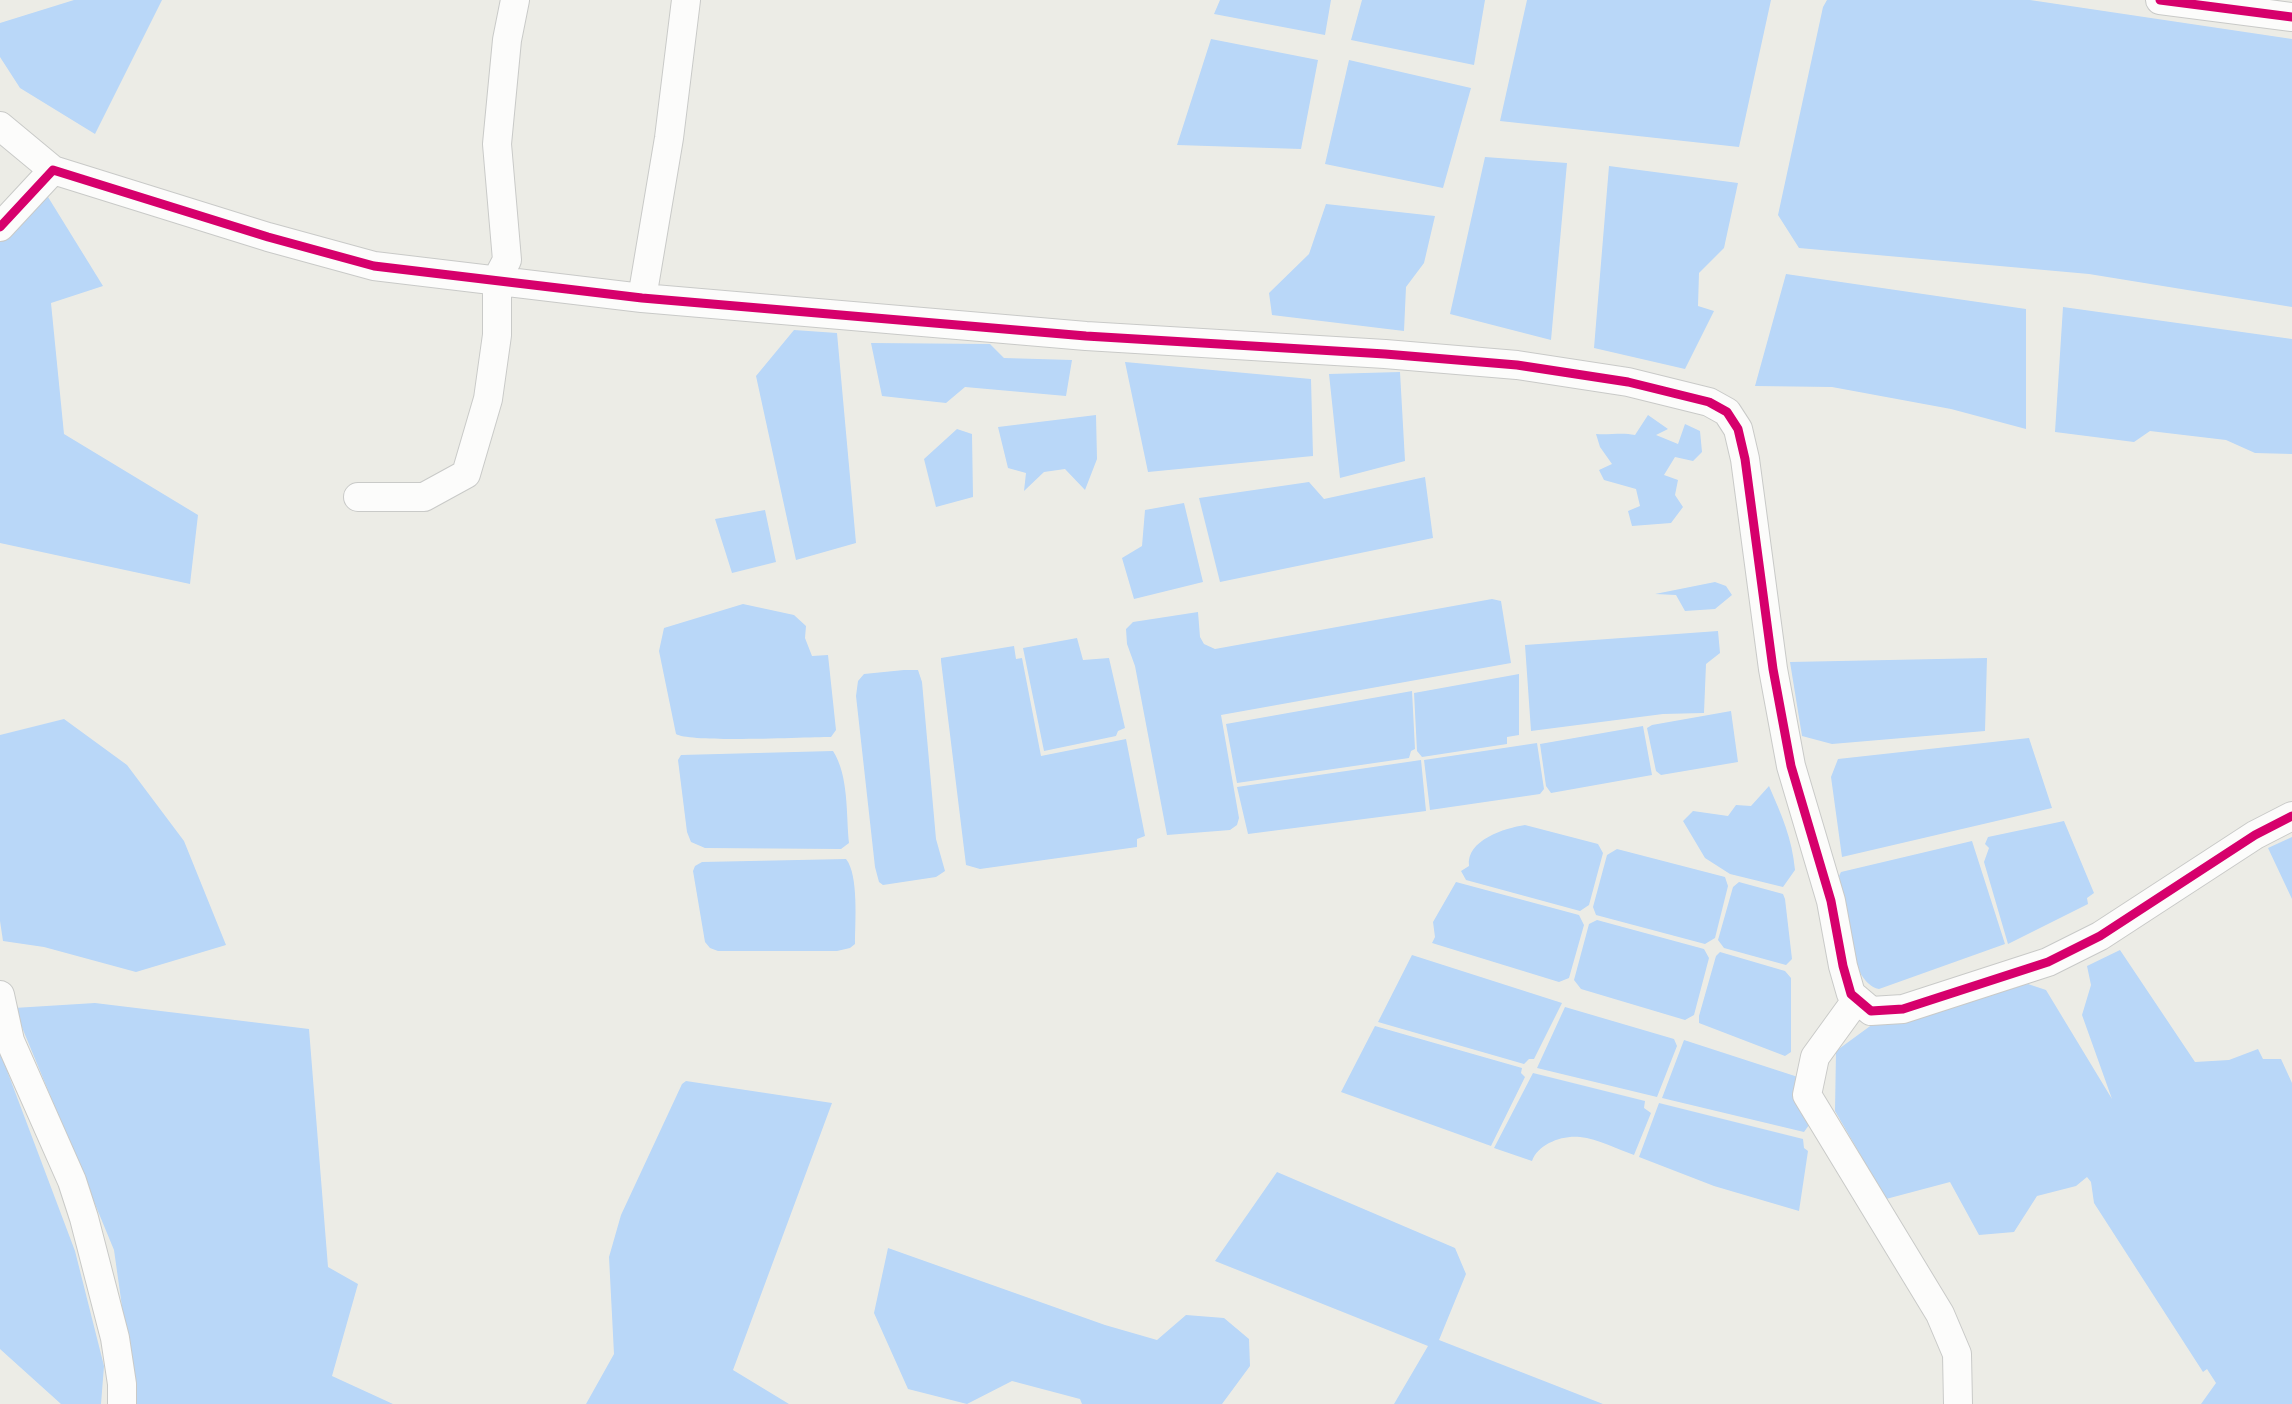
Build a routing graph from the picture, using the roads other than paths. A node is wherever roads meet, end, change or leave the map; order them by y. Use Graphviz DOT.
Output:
graph roads {
  1 [pos="516,0"];
  2 [pos="686,0"];
  3 [pos="2160,0"];
  4 [pos="2292,17"];
  5 [pos="0,126"];
  6 [pos="53,170"];
  7 [pos="0,227"];
  8 [pos="497,279"];
  9 [pos="642,299"];
  10 [pos="358,497"];
  11 [pos="2292,816"];
  12 [pos="0,995"];
  13 [pos="1857,999"];
  14 [pos="122,1404"];
  15 [pos="1958,1404"];
  1 -- 8 [label="street"];
  2 -- 9 [label="street"];
  3 -- 4 [label="street"];
  5 -- 6 [label="street"];
  6 -- 7 [label="street"];
  6 -- 8 [label="street"];
  8 -- 9 [label="street"];
  8 -- 10 [label="street"];
  9 -- 13 [label="street"];
  11 -- 13 [label="street"];
  12 -- 14 [label="street"];
  13 -- 15 [label="street"];
}
